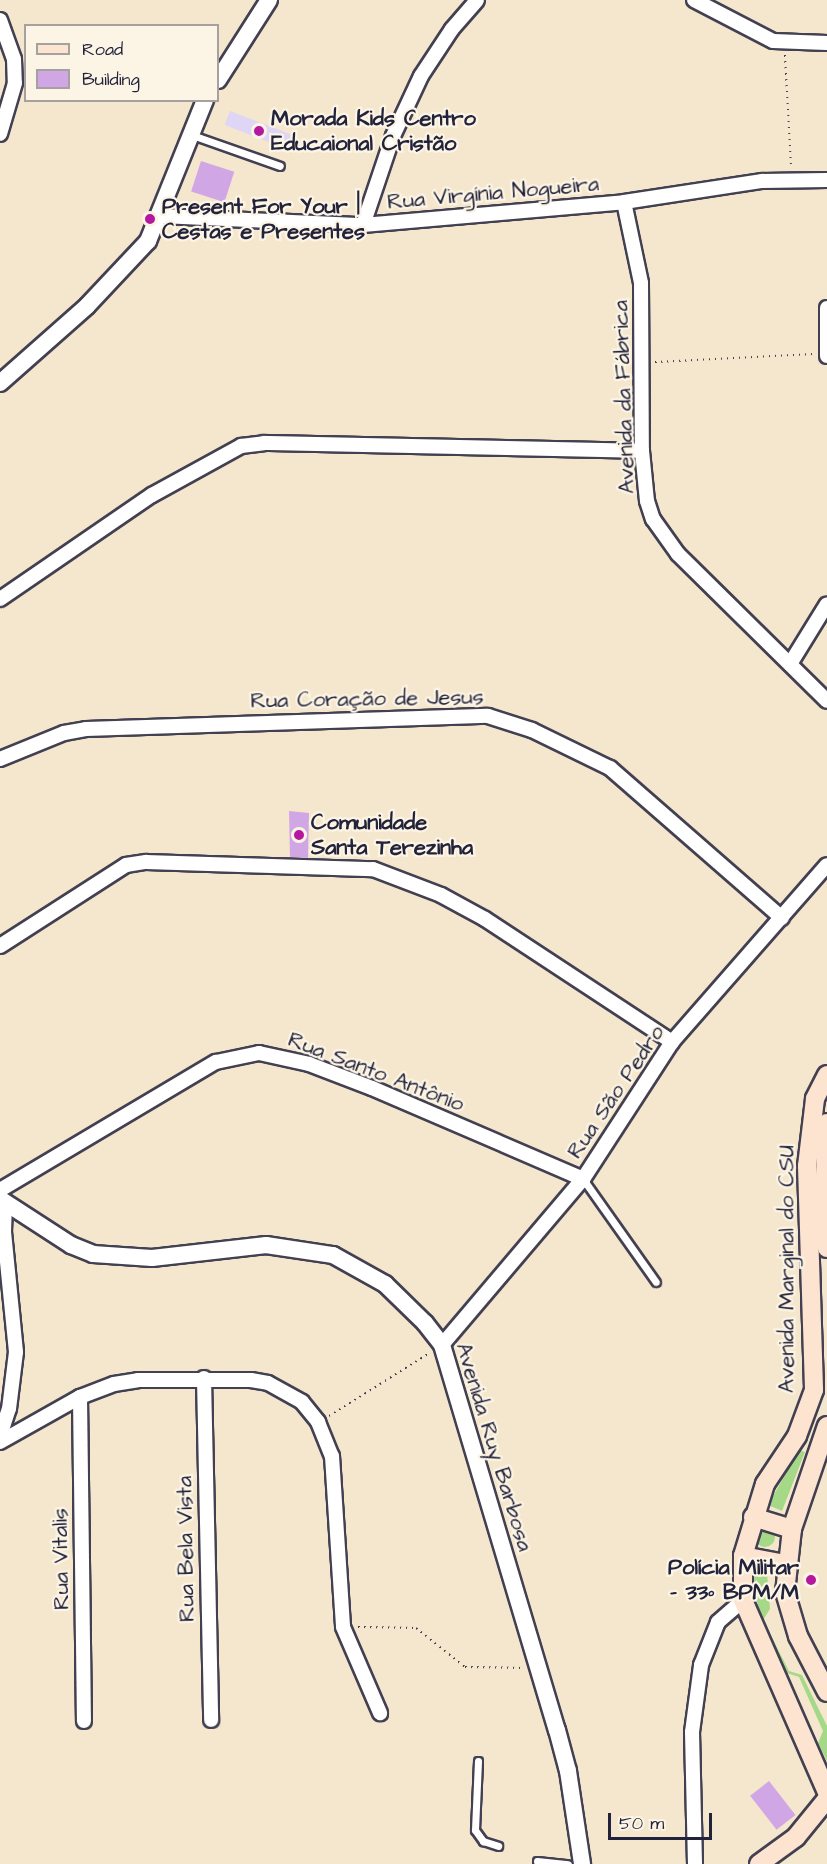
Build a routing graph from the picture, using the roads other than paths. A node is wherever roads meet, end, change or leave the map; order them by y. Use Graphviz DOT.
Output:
graph roads {
  1 [pos="269,0"];
  2 [pos="477,0"];
  3 [pos="694,0"];
  4 [pos="0,20"];
  5 [pos="827,43"];
  6 [pos="219,78"];
  7 [pos="204,102"];
  8 [pos="0,134"];
  9 [pos="190,134"];
  10 [pos="280,166"];
  11 [pos="827,180"];
  12 [pos="624,202"];
  13 [pos="161,216"];
  14 [pos="363,225"];
  15 [pos="827,308"];
  16 [pos="826,355"];
  17 [pos="0,382"];
  18 [pos="642,452"];
  19 [pos="0,599"];
  20 [pos="827,604"];
  21 [pos="790,664"];
  22 [pos="827,701"];
  23 [pos="0,759"];
  24 [pos="827,865"];
  25 [pos="782,918"];
  26 [pos="0,946"];
  27 [pos="672,1042"];
  28 [pos="827,1075"];
  29 [pos="827,1123"];
  30 [pos="583,1179"];
  31 [pos="2,1198"];
  32 [pos="827,1248"];
  33 [pos="656,1282"];
  34 [pos="7,1311"];
  35 [pos="442,1345"];
  36 [pos="204,1378"];
  37 [pos="14,1379"];
  38 [pos="0,1388"];
  39 [pos="81,1397"];
  40 [pos="827,1426"];
  41 [pos="0,1436"];
  42 [pos="0,1442"];
  43 [pos="753,1517"];
  44 [pos="792,1529"];
  45 [pos="743,1556"];
  46 [pos="785,1564"];
  47 [pos="743,1600"];
  48 [pos="827,1692"];
  49 [pos="380,1713"];
  50 [pos="211,1720"];
  51 [pos="84,1721"];
  52 [pos="478,1761"];
  53 [pos="827,1792"];
  54 [pos="827,1799"];
  55 [pos="498,1846"];
  56 [pos="537,1861"];
  57 [pos="568,1864"];
  58 [pos="582,1864"];
  59 [pos="695,1864"];
  60 [pos="759,1864"];
  1 -- 6 [label="street"];
  2 -- 14 [label="street"];
  3 -- 5 [label="street"];
  4 -- 8 [label="street"];
  7 -- 9 [label="street"];
  9 -- 10 [label="lane"];
  9 -- 13 [label="street"];
  11 -- 12 [label="street, Rua Virgínia Nogueira"];
  12 -- 14 [label="street, Rua Virgínia Nogueira"];
  12 -- 18 [label="street, Avenida da Fábrica"];
  13 -- 14 [label="street, Rua Virgínia Nogueira"];
  13 -- 17 [label="street"];
  15 -- 16 [label="street"];
  18 -- 19 [label="street"];
  18 -- 21 [label="street, Avenida da Fábrica"];
  20 -- 21 [label="street"];
  21 -- 22 [label="street, Avenida da Fábrica"];
  23 -- 25 [label="street, Rua Coração de Jesus"];
  24 -- 25 [label="street, Rua São Pedro"];
  25 -- 27 [label="street, Rua São Pedro"];
  26 -- 27 [label="street"];
  27 -- 30 [label="street, Rua São Pedro"];
  28 -- 43 [label="main road, Avenida Marginal do CSU"];
  29 -- 32 [label="main road, Avenida Marginal do CSU"];
  30 -- 31 [label="street, Rua Santo Antônio"];
  30 -- 33 [label="lane"];
  30 -- 35 [label="street, Rua São Pedro"];
  31 -- 34 [label="street"];
  31 -- 35 [label="street, Avenida Ruy Barbosa"];
  34 -- 37 [label="street"];
  35 -- 58 [label="street, Avenida Ruy Barbosa"];
  36 -- 39 [label="street"];
  36 -- 49 [label="street"];
  36 -- 50 [label="street, Rua Bela Vista"];
  37 -- 38 [label="street"];
  37 -- 41 [label="street"];
  39 -- 42 [label="street"];
  39 -- 51 [label="street, Rua Vitalis"];
  40 -- 44 [label="main road"];
  43 -- 44 [label="main road"];
  43 -- 45 [label="main road, Avenida Marginal do CSU"];
  44 -- 46 [label="main road"];
  45 -- 46 [label="main road"];
  45 -- 47 [label="main road, Avenida Marginal do CSU"];
  46 -- 48 [label="main road"];
  47 -- 53 [label="main road, Avenida Marginal do CSU"];
  47 -- 59 [label="street"];
  52 -- 55 [label="lane"];
  54 -- 60 [label="main road"];
  56 -- 57 [label="lane"];
}
